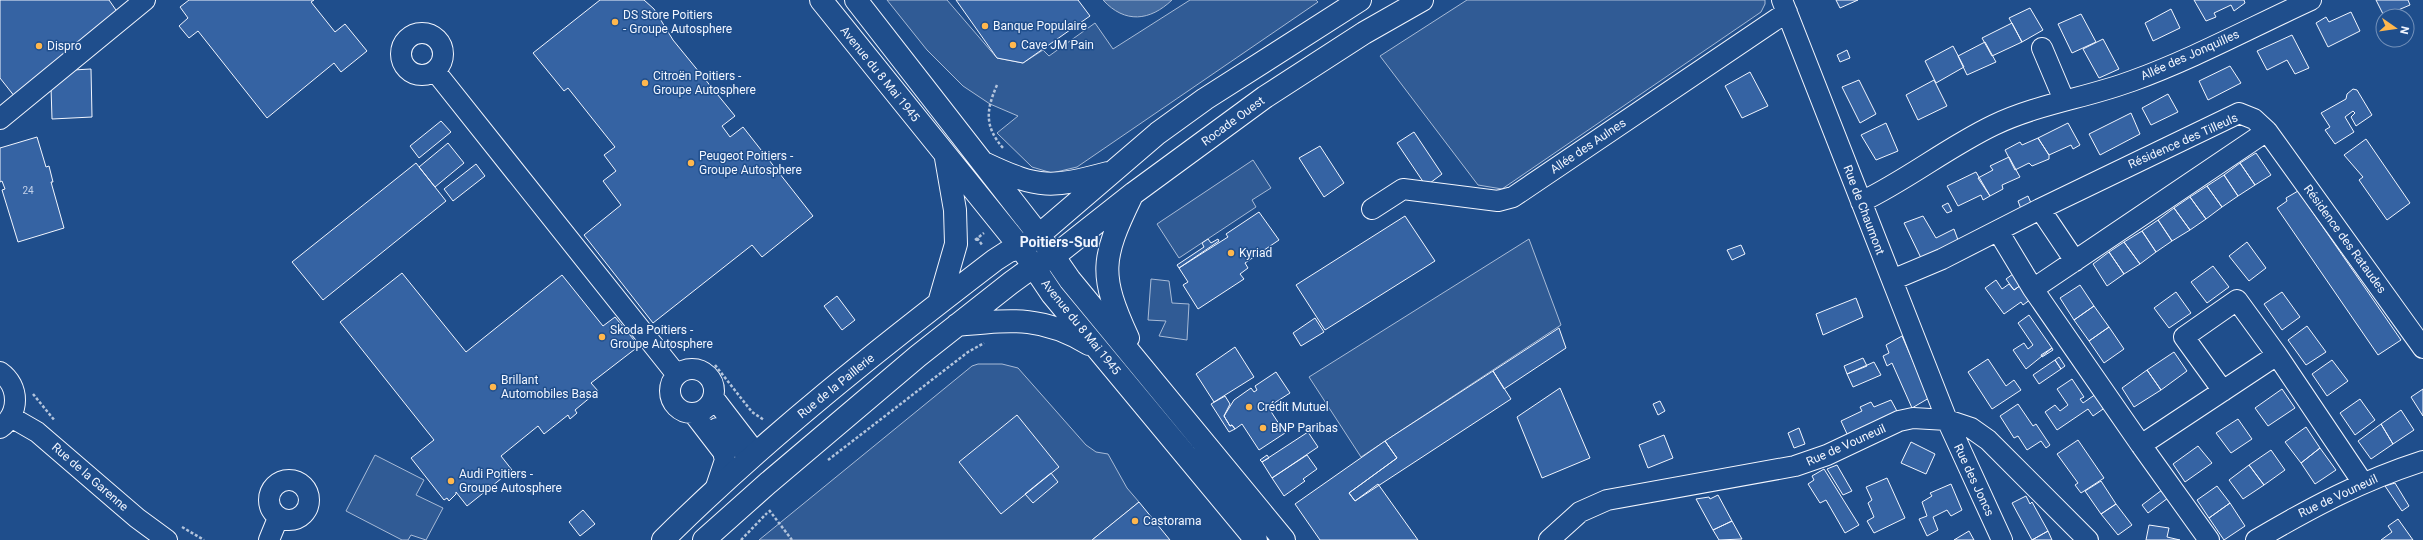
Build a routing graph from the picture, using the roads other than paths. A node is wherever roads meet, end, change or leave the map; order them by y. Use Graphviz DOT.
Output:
graph roads {
  1 [pos="145,0"];
  2 [pos="820,0"];
  3 [pos="856,0"];
  4 [pos="870,0"];
  5 [pos="1360,0"];
  6 [pos="1422,0"];
  7 [pos="2311,0"];
  8 [pos="1785,6"];
  9 [pos="2042,48"];
  10 [pos="435,71"];
  11 [pos="912,72"];
  12 [pos="2064,100"];
  13 [pos="0,119"];
  14 [pos="2267,131"];
  15 [pos="945,157"];
  16 [pos="984,163"];
  17 [pos="1117,170"];
  18 [pos="1134,193"];
  19 [pos="1861,202"];
  20 [pos="1372,209"];
  21 [pos="2040,209"];
  22 [pos="1998,231"];
  23 [pos="1039,235"];
  24 [pos="1021,248"];
  25 [pos="1044,261"];
  26 [pos="2075,261"];
  27 [pos="1892,280"];
  28 [pos="2033,289"];
  29 [pos="939,303"];
  30 [pos="957,325"];
  31 [pos="2423,348"];
  32 [pos="1101,352"];
  33 [pos="2277,355"];
  34 [pos="1140,365"];
  35 [pos="0,372"];
  36 [pos="677,375"];
  37 [pos="2223,391"];
  38 [pos="713,397"];
  39 [pos="696,413"];
  40 [pos="1946,420"];
  41 [pos="6,422"];
  42 [pos="2140,445"];
  43 [pos="756,453"];
  44 [pos="2423,461"];
  45 [pos="787,467"];
  46 [pos="2363,483"];
  47 [pos="715,490"];
  48 [pos="278,518"];
  49 [pos="171,532"];
  50 [pos="709,535"];
  51 [pos="269,540"];
  52 [pos="663,540"];
  53 [pos="1256,540"];
  54 [pos="1284,540"];
  55 [pos="1549,540"];
  56 [pos="2002,540"];
  57 [pos="2088,540"];
  58 [pos="2209,540"];
  59 [pos="2256,540"];
  1 -- 13 [label="street"];
  2 -- 15 [label="main road, Avenue du 8 Mai 1945"];
  3 -- 11 [label="main road, Avenue du 8 Mai 1945"];
  4 -- 11 [label="street"];
  5 -- 17 [label="main road"];
  6 -- 18 [label="main road, Rocade Ouest"];
  7 -- 12 [label="street, Allée des Jonquilles"];
  8 -- 19 [label="street, Rue de Chaumont"];
  8 -- 20 [label="street, Allée des Aulnes"];
  9 -- 12 [label="street"];
  10 -- 36 [label="street"];
  11 -- 16 [label="main road, Avenue du 8 Mai 1945"];
  12 -- 19 [label="street, Allée des Jonquilles"];
  14 -- 21 [label="street, Résidence des Tilleuls"];
  14 -- 26 [label="street"];
  14 -- 31 [label="street, Résidence des Rataudes"];
  15 -- 24 [label="main road, Avenue du 8 Mai 1945"];
  15 -- 29 [label="main road"];
  16 -- 17 [label="main road"];
  16 -- 23 [label="main road, Avenue du 8 Mai 1945"];
  17 -- 23 [label="main road"];
  18 -- 25 [label="main road, Rocade Ouest"];
  18 -- 34 [label="main road"];
  19 -- 27 [label="street, Rue de Chaumont"];
  21 -- 22 [label="street, Résidence des Tilleuls"];
  21 -- 26 [label="street"];
  22 -- 27 [label="street, Résidence des Tilleuls"];
  22 -- 28 [label="street"];
  23 -- 24 [label="main road"];
  23 -- 25 [label="main road, Avenue du 8 Mai 1945"];
  24 -- 25 [label="main road, Avenue du 8 Mai 1945"];
  24 -- 29 [label="main road, Rue de la Paillerie"];
  25 -- 30 [label="main road"];
  25 -- 32 [label="main road, Avenue du 8 Mai 1945"];
  25 -- 34 [label="main road, Avenue du 8 Mai 1945"];
  26 -- 28 [label="street"];
  27 -- 40 [label="street, Rue de Chaumont"];
  28 -- 42 [label="street"];
  29 -- 43 [label="main road, Rue de la Paillerie"];
  30 -- 32 [label="main road"];
  30 -- 45 [label="main road"];
  32 -- 53 [label="main road, Avenue du 8 Mai 1945"];
  33 -- 37 [label="street"];
  33 -- 37 [label="street"];
  33 -- 46 [label="street"];
  34 -- 54 [label="main road, Avenue du 8 Mai 1945"];
  35 -- 41 [label="street"];
  36 -- 38 [label="street"];
  36 -- 39 [label="street"];
  37 -- 42 [label="street"];
  38 -- 39 [label="street"];
  38 -- 43 [label="street"];
  39 -- 43 [label="street"];
  39 -- 47 [label="street"];
  40 -- 55 [label="street, Rue de Vouneuil"];
  40 -- 56 [label="street, Rue des Joncs"];
  40 -- 57 [label="street, Rue de Vouneuil"];
  41 -- 49 [label="street, Rue de la Garenne"];
  42 -- 58 [label="street"];
  43 -- 45 [label="main road"];
  43 -- 47 [label="main road, Rue de la Paillerie"];
  43 -- 50 [label="main road"];
  44 -- 46 [label="street, Rue de Vouneuil"];
  45 -- 50 [label="main road"];
  46 -- 59 [label="street, Rue de Vouneuil"];
  47 -- 52 [label="main road, Rue de la Paillerie"];
  48 -- 51 [label="street"];
}
